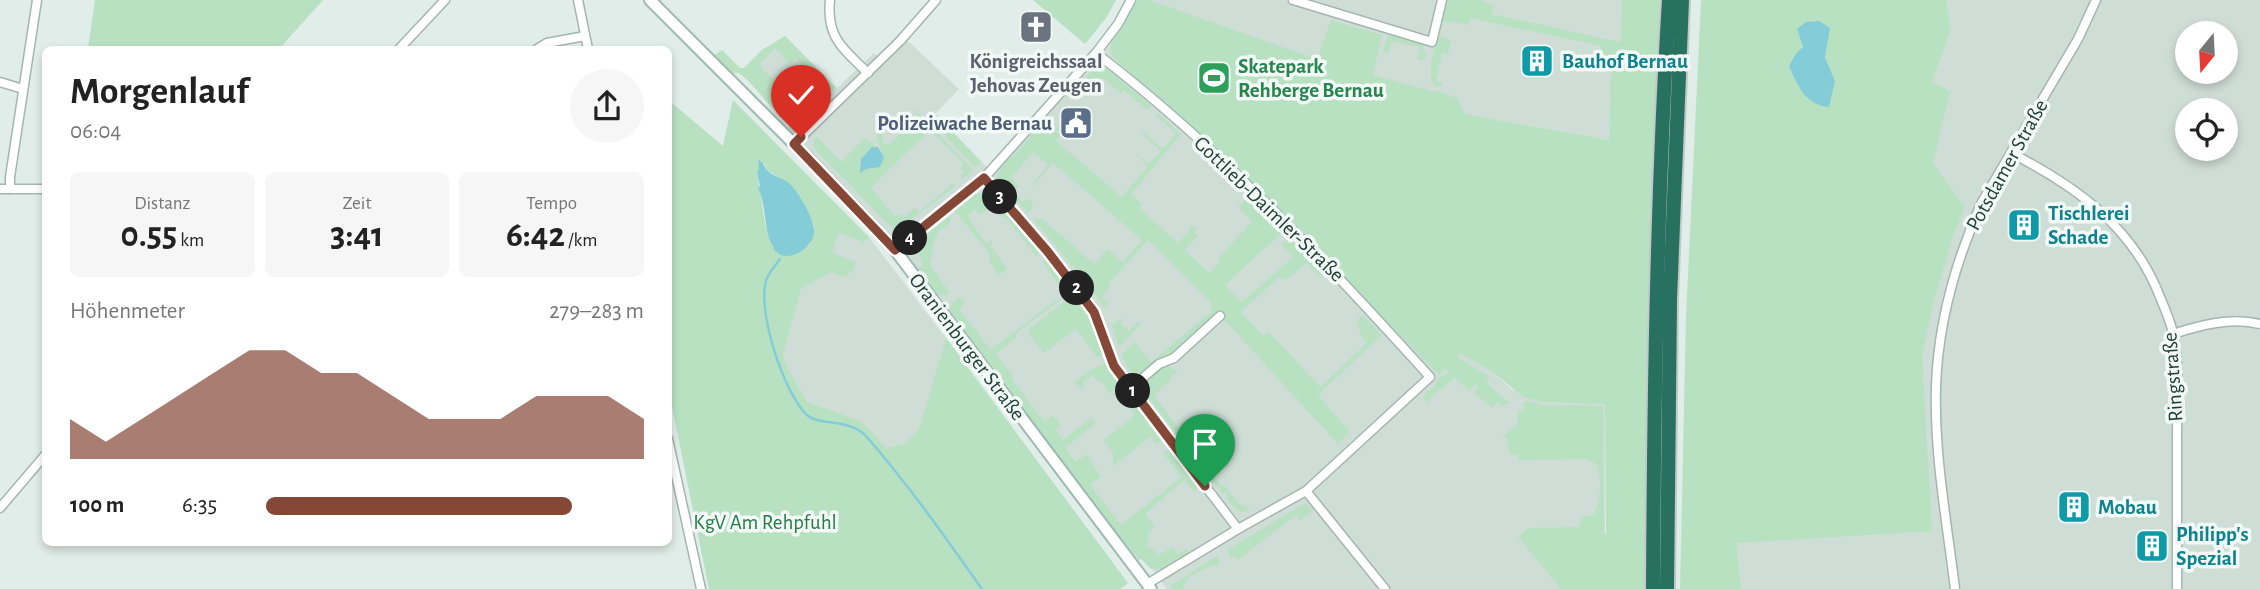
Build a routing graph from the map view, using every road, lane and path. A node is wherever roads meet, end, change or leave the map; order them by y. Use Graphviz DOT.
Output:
graph roads {
  1 [pos="37,0"];
  2 [pos="445,0"];
  3 [pos="578,0"];
  4 [pos="650,0"];
  5 [pos="830,0"];
  6 [pos="936,0"];
  7 [pos="1131,0"];
  8 [pos="1293,0"];
  9 [pos="1442,0"];
  10 [pos="1669,0"];
  11 [pos="1682,0"];
  12 [pos="2096,0"];
  13 [pos="585,36"];
  14 [pos="401,46"];
  15 [pos="542,46"];
  16 [pos="587,46"];
  17 [pos="1096,53"];
  18 [pos="868,73"];
  19 [pos="0,82"];
  20 [pos="23,89"];
  21 [pos="794,144"];
  22 [pos="2011,153"];
  23 [pos="984,178"];
  24 [pos="0,189"];
  25 [pos="10,189"];
  26 [pos="42,189"];
  27 [pos="895,250"];
  28 [pos="1220,316"];
  29 [pos="2260,324"];
  30 [pos="2173,334"];
  31 [pos="1130,388"];
  32 [pos="672,457"];
  33 [pos="42,459"];
  34 [pos="1306,491"];
  35 [pos="0,508"];
  36 [pos="1238,528"];
  37 [pos="1149,587"];
  38 [pos="701,589"];
  39 [pos="1385,589"];
  40 [pos="1653,589"];
  41 [pos="1667,589"];
  42 [pos="1955,589"];
  43 [pos="2177,589"];
  1 -- 20 [label="street"];
  2 -- 14 [label="street"];
  3 -- 13 [label="street"];
  4 -- 21 [label="main road, Oranienburger Straße"];
  5 -- 18 [label="street"];
  6 -- 18 [label="street"];
  7 -- 17 [label="street"];
  8 -- 9 [label="street"];
  10 -- 40 [label="highway"];
  11 -- 41 [label="highway"];
  12 -- 22 [label="street, Potsdamer Straße"];
  13 -- 15 [label="street"];
  13 -- 16 [label="street"];
  17 -- 23 [label="street"];
  17 -- 34 [label="street, Gottlieb-Daimler-Straße"];
  18 -- 21 [label="street"];
  19 -- 20 [label="street"];
  20 -- 25 [label="street"];
  21 -- 27 [label="main road, Oranienburger Straße"];
  22 -- 30 [label="street, Ringstraße"];
  22 -- 42 [label="street, Potsdamer Straße"];
  23 -- 27 [label="street"];
  23 -- 31 [label="street"];
  24 -- 25 [label="street"];
  25 -- 26 [label="street"];
  27 -- 37 [label="main road, Oranienburger Straße"];
  28 -- 31 [label="street"];
  29 -- 30 [label="street"];
  30 -- 43 [label="street, Ringstraße"];
  31 -- 36 [label="street"];
  32 -- 38 [label="street"];
  33 -- 35 [label="street"];
  34 -- 36 [label="street"];
  34 -- 39 [label="street"];
  36 -- 37 [label="street"];
}
